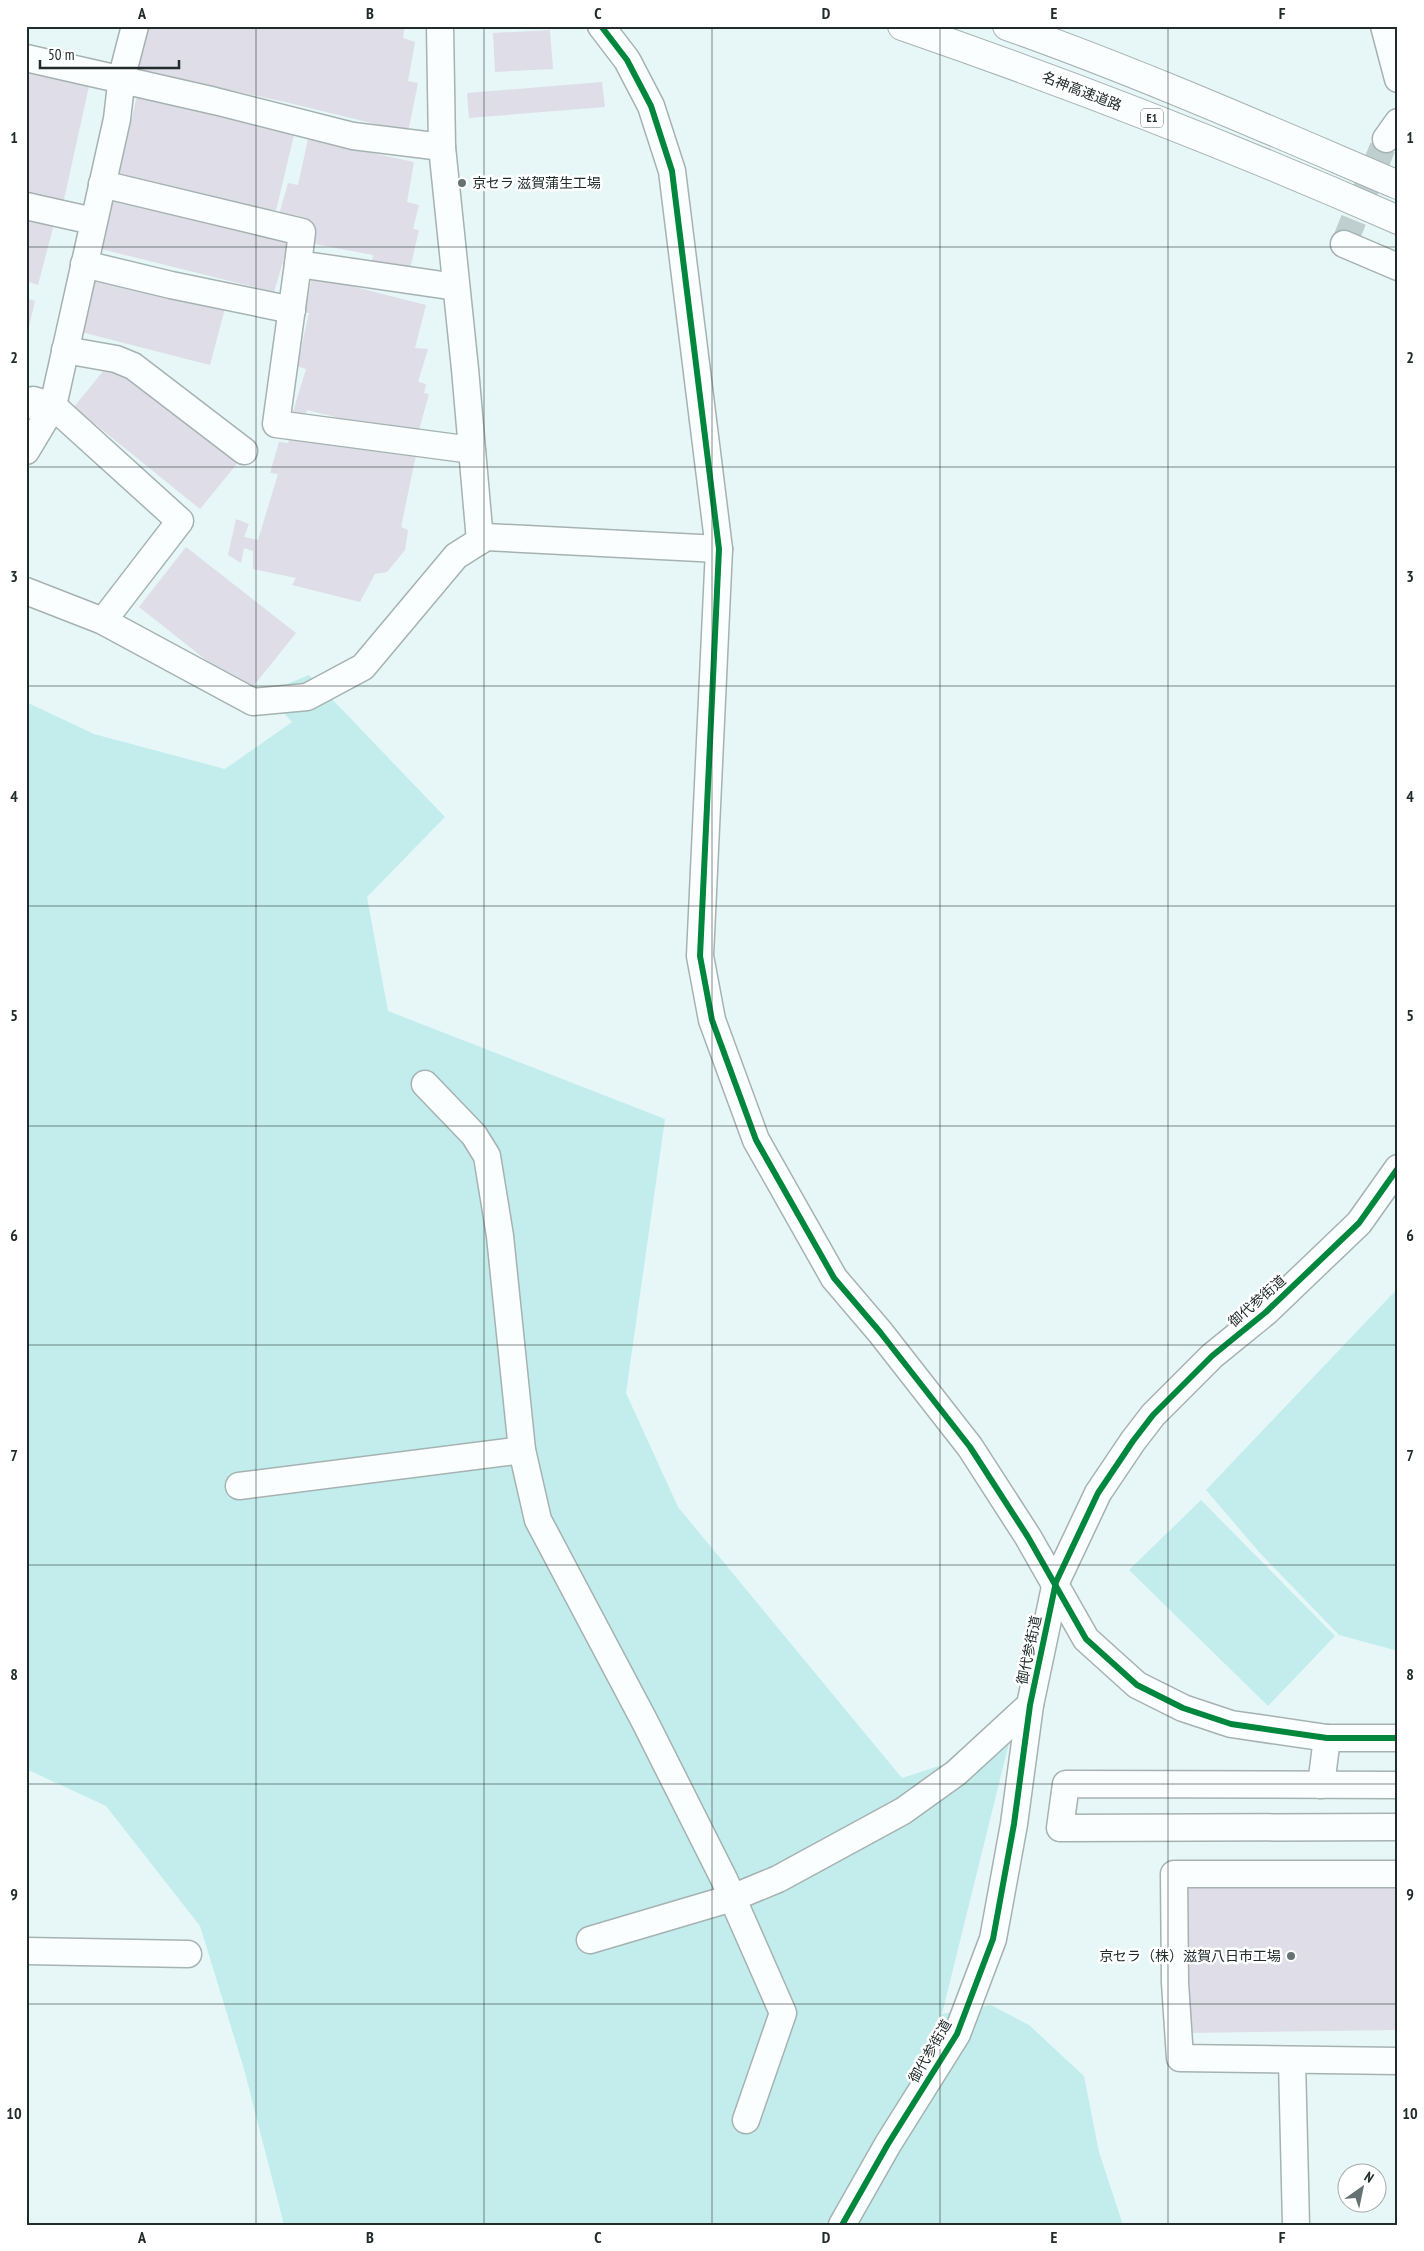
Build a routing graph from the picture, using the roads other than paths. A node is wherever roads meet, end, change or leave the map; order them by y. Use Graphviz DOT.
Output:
graph roads {
  1 [pos="134,26"];
  2 [pos="440,26"];
  3 [pos="601,26"];
  4 [pos="902,26"];
  5 [pos="1007,26"];
  6 [pos="1384,26"];
  7 [pos="26,58"];
  8 [pos="1398,79"];
  9 [pos="122,81"];
  10 [pos="442,147"];
  11 [pos="102,184"];
  12 [pos="1398,185"];
  13 [pos="26,206"];
  14 [pos="1398,220"];
  15 [pos="93,221"];
  16 [pos="1344,244"];
  17 [pos="84,264"];
  18 [pos="298,264"];
  19 [pos="1398,267"];
  20 [pos="456,287"];
  21 [pos="292,310"];
  22 [pos="65,350"];
  23 [pos="26,406"];
  24 [pos="52,406"];
  25 [pos="472,450"];
  26 [pos="26,451"];
  27 [pos="244,451"];
  28 [pos="480,541"];
  29 [pos="719,549"];
  30 [pos="26,591"];
  31 [pos="103,621"];
  32 [pos="425,1084"];
  33 [pos="1398,1168"];
  34 [pos="522,1450"];
  35 [pos="239,1486"];
  36 [pos="1056,1582"];
  37 [pos="1030,1705"];
  38 [pos="1327,1738"];
  39 [pos="1398,1738"];
  40 [pos="1321,1785"];
  41 [pos="1398,1785"];
  42 [pos="1398,1827"];
  43 [pos="1398,1874"];
  44 [pos="732,1898"];
  45 [pos="590,1940"];
  46 [pos="26,1951"];
  47 [pos="188,1954"];
  48 [pos="1292,2061"];
  49 [pos="1398,2061"];
  50 [pos="746,2120"];
  51 [pos="842,2225"];
  52 [pos="1296,2225"];
  1 -- 9 [label="street"];
  2 -- 10 [label="street"];
  3 -- 29 [label="street"];
  4 -- 14 [label="highway, 名神高速道路 / E1"];
  5 -- 12 [label="highway, E1"];
  6 -- 8 [label="street"];
  7 -- 9 [label="street"];
  9 -- 10 [label="street"];
  9 -- 11 [label="street"];
  10 -- 20 [label="street"];
  11 -- 15 [label="street"];
  11 -- 18 [label="street"];
  13 -- 15 [label="street"];
  15 -- 17 [label="street"];
  16 -- 19 [label="street"];
  17 -- 21 [label="street"];
  17 -- 22 [label="street"];
  18 -- 20 [label="street"];
  18 -- 21 [label="street"];
  20 -- 25 [label="street"];
  21 -- 25 [label="street"];
  22 -- 24 [label="street"];
  22 -- 27 [label="street"];
  23 -- 24 [label="street"];
  24 -- 26 [label="street"];
  24 -- 31 [label="street"];
  25 -- 28 [label="street"];
  28 -- 29 [label="street"];
  28 -- 31 [label="street"];
  29 -- 36 [label="street"];
  30 -- 31 [label="street"];
  32 -- 34 [label="street"];
  33 -- 36 [label="street, 御代参街道"];
  34 -- 35 [label="street"];
  34 -- 44 [label="street"];
  36 -- 37 [label="street, 御代参街道"];
  36 -- 38 [label="street"];
  37 -- 44 [label="street"];
  37 -- 51 [label="street, 御代参街道"];
  38 -- 39 [label="street"];
  38 -- 40 [label="street"];
  40 -- 41 [label="street"];
  40 -- 42 [label="street"];
  43 -- 48 [label="street"];
  44 -- 45 [label="street"];
  44 -- 50 [label="street"];
  46 -- 47 [label="street"];
  48 -- 49 [label="street"];
  48 -- 52 [label="street"];
}
